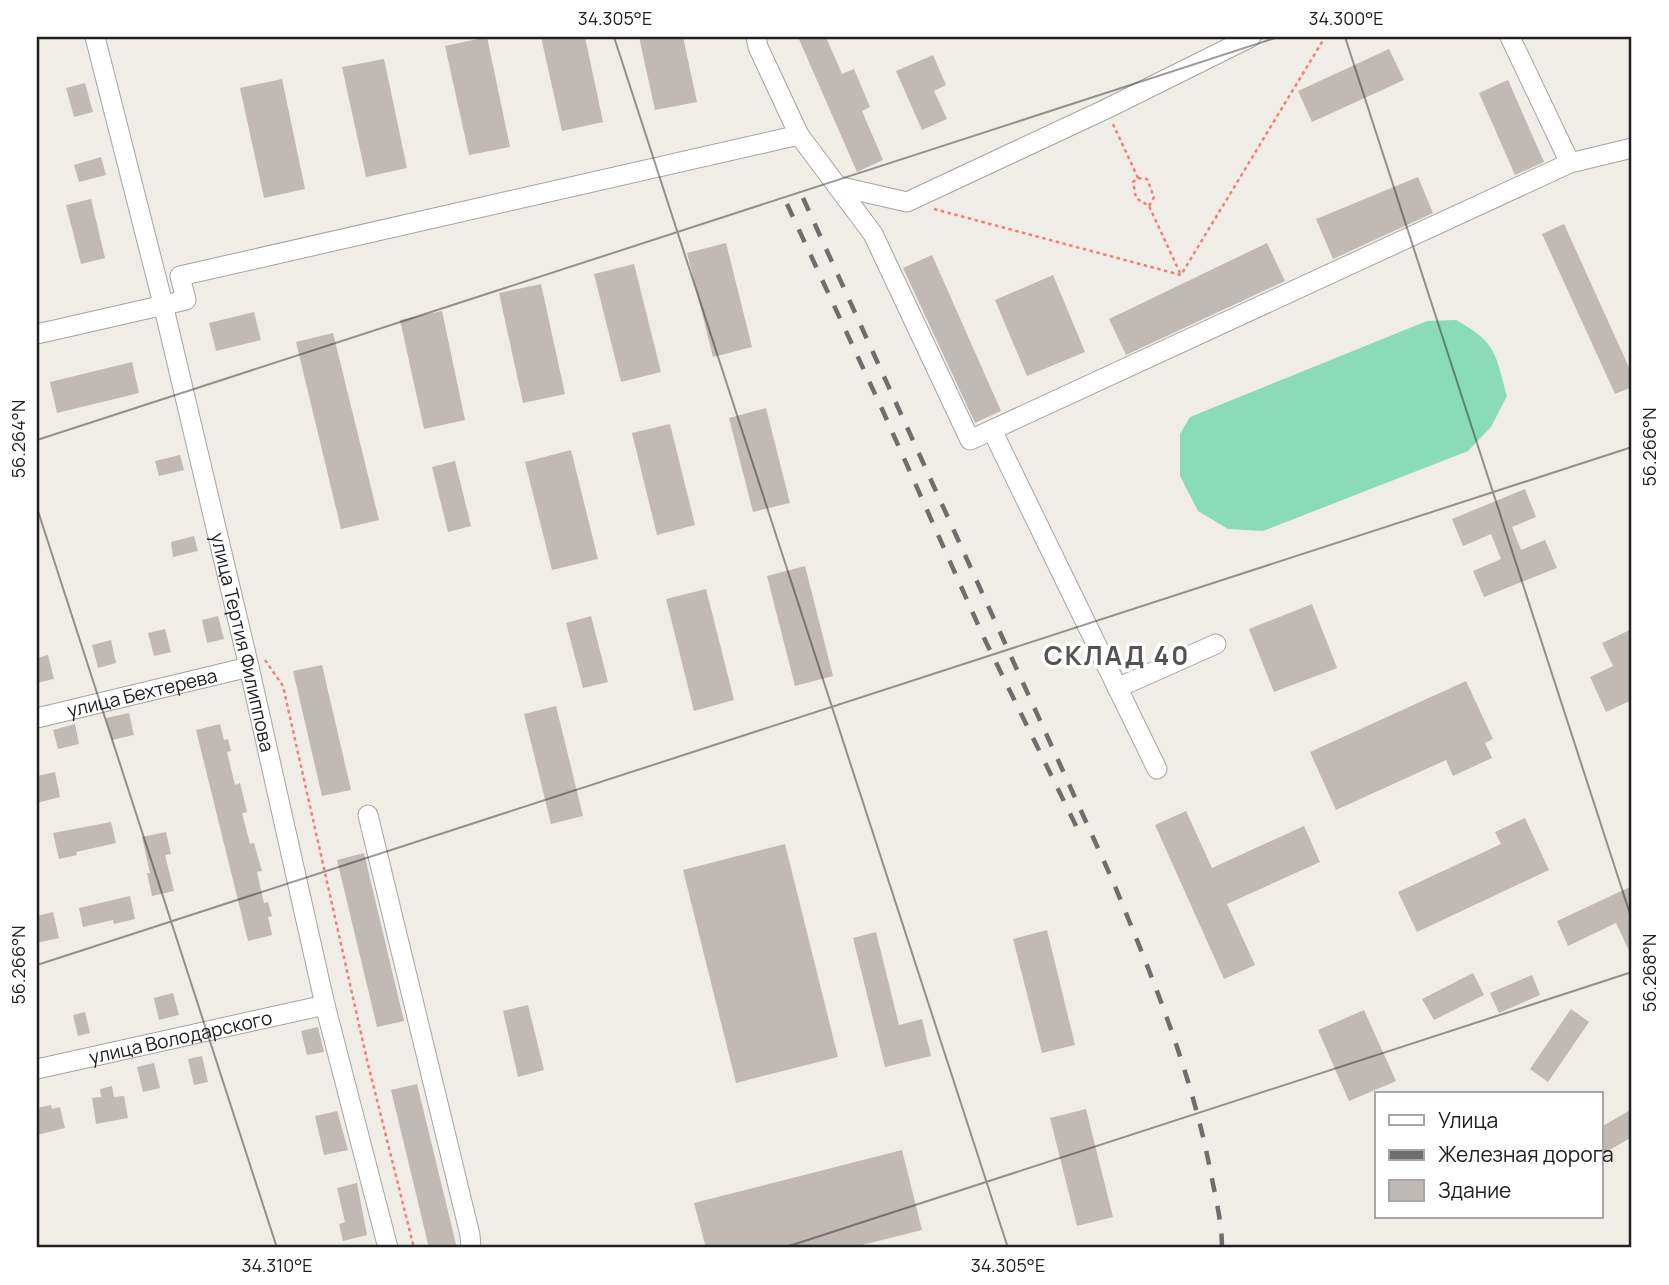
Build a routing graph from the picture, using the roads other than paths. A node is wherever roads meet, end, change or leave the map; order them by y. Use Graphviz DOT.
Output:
graph roads {
  1 [pos="94,37"];
  2 [pos="756,37"];
  3 [pos="1251,37"];
  4 [pos="1510,37"];
  5 [pos="799,135"];
  6 [pos="1632,148"];
  7 [pos="1570,163"];
  8 [pos="837,186"];
  9 [pos="170,303"];
  10 [pos="37,334"];
  11 [pos="992,430"];
  12 [pos="1216,644"];
  13 [pos="254,659"];
  14 [pos="1117,688"];
  15 [pos="37,718"];
  16 [pos="1157,769"];
  17 [pos="368,815"];
  18 [pos="325,1005"];
  19 [pos="37,1069"];
  20 [pos="388,1248"];
  21 [pos="471,1248"];
  1 -- 9 [label="street, улица Тертия Филиппова"];
  2 -- 5 [label="street"];
  3 -- 8 [label="street"];
  4 -- 7 [label="street"];
  5 -- 8 [label="street"];
  5 -- 9 [label="street"];
  6 -- 7 [label="street"];
  7 -- 11 [label="street"];
  8 -- 11 [label="street"];
  9 -- 10 [label="street"];
  9 -- 13 [label="street, улица Тертия Филиппова"];
  11 -- 14 [label="street"];
  12 -- 14 [label="street"];
  13 -- 15 [label="street, улица Бехтерева"];
  13 -- 18 [label="street, улица Тертия Филиппова"];
  14 -- 16 [label="street"];
  17 -- 21 [label="street"];
  18 -- 19 [label="street, улица Володарского"];
  18 -- 20 [label="street, улица Тертия Филиппова"];
}
